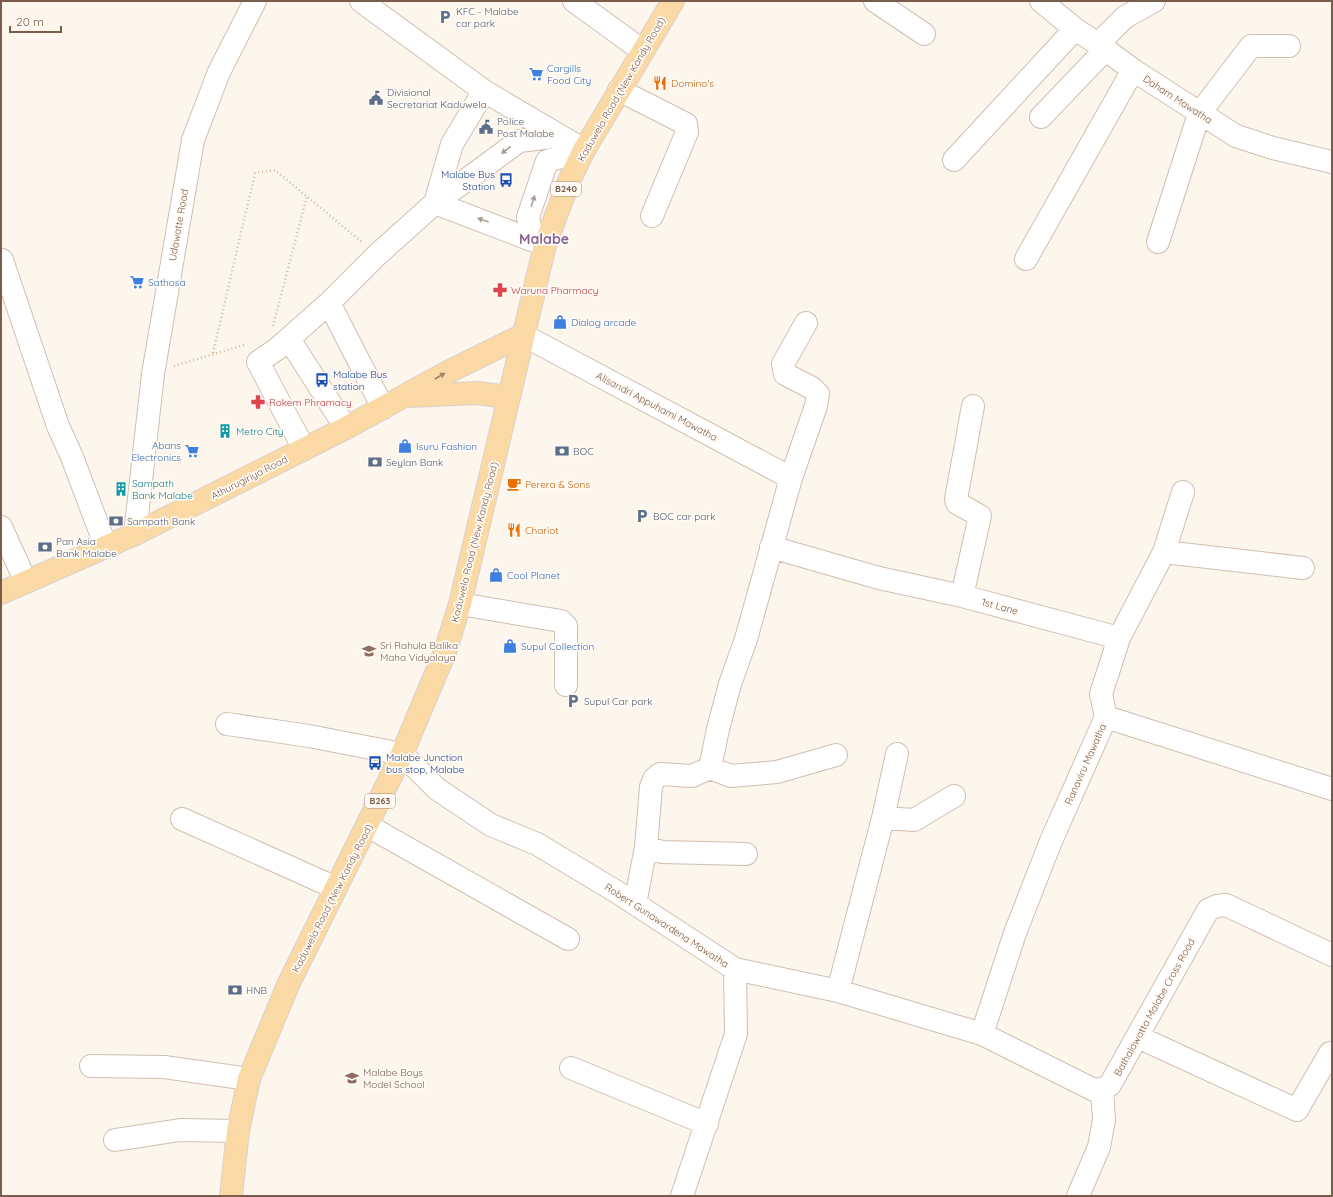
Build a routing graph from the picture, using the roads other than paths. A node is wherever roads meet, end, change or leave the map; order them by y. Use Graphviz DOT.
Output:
graph roads {
  1 [pos="255,1"];
  2 [pos="361,1"];
  3 [pos="574,1"];
  4 [pos="673,1"];
  5 [pos="874,1"];
  6 [pos="1041,1"];
  7 [pos="1154,1"];
  8 [pos="1076,29"];
  9 [pos="924,34"];
  10 [pos="1102,46"];
  11 [pos="1289,46"];
  12 [pos="643,51"];
  13 [pos="1133,70"];
  14 [pos="619,90"];
  15 [pos="484,91"];
  16 [pos="1199,114"];
  17 [pos="1041,117"];
  18 [pos="576,145"];
  19 [pos="954,160"];
  20 [pos="1332,162"];
  21 [pos="435,203"];
  22 [pos="652,216"];
  23 [pos="539,242"];
  24 [pos="1158,242"];
  25 [pos="1026,259"];
  26 [pos="2,260"];
  27 [pos="329,303"];
  28 [pos="806,323"];
  29 [pos="280,334"];
  30 [pos="523,335"];
  31 [pos="406,396"];
  32 [pos="508,397"];
  33 [pos="973,406"];
  34 [pos="383,408"];
  35 [pos="346,428"];
  36 [pos="304,449"];
  37 [pos="791,478"];
  38 [pos="1183,492"];
  39 [pos="1,527"];
  40 [pos="135,534"];
  41 [pos="106,547"];
  42 [pos="771,547"];
  43 [pos="1164,552"];
  44 [pos="1303,568"];
  45 [pos="26,582"];
  46 [pos="1,593"];
  47 [pos="962,596"];
  48 [pos="460,604"];
  49 [pos="1119,638"];
  50 [pos="566,685"];
  51 [pos="1106,717"];
  52 [pos="227,724"];
  53 [pos="402,754"];
  54 [pos="897,754"];
  55 [pos="836,755"];
  56 [pos="710,768"];
  57 [pos="1332,789"];
  58 [pos="954,796"];
  59 [pos="883,818"];
  60 [pos="182,819"];
  61 [pos="368,826"];
  62 [pos="646,847"];
  63 [pos="746,854"];
  64 [pos="336,888"];
  65 [pos="635,904"];
  66 [pos="568,939"];
  67 [pos="1332,955"];
  68 [pos="735,969"];
  69 [pos="838,991"];
  70 [pos="982,1034"];
  71 [pos="1138,1037"];
  72 [pos="1332,1054"];
  73 [pos="91,1066"];
  74 [pos="571,1068"];
  75 [pos="249,1079"];
  76 [pos="1102,1089"];
  77 [pos="707,1124"];
  78 [pos="238,1131"];
  79 [pos="115,1140"];
  80 [pos="231,1196"];
  81 [pos="682,1196"];
  82 [pos="1078,1196"];
  1 -- 40 [label="street, Udawatte Road"];
  2 -- 15 [label="street"];
  3 -- 12 [label="street"];
  4 -- 12 [label="main road, Kaduwela Road (New Kandy Road) / B240"];
  5 -- 9 [label="street"];
  6 -- 8 [label="street, Daham Mawatha"];
  7 -- 10 [label="street"];
  8 -- 10 [label="street, Daham Mawatha"];
  8 -- 19 [label="street"];
  10 -- 13 [label="street, Daham Mawatha"];
  10 -- 17 [label="street"];
  11 -- 16 [label="street"];
  12 -- 14 [label="main road, Kaduwela Road (New Kandy Road) / B240"];
  13 -- 16 [label="street, Daham Mawatha"];
  13 -- 25 [label="street"];
  14 -- 18 [label="main road, Kaduwela Road (New Kandy Road) / B240"];
  14 -- 22 [label="street"];
  15 -- 18 [label="street"];
  15 -- 21 [label="street"];
  16 -- 20 [label="street, Daham Mawatha"];
  16 -- 24 [label="street"];
  18 -- 21 [label="street, one-way"];
  18 -- 23 [label="main road, Kaduwela Road (New Kandy Road) / B240"];
  23 -- 18 [label="street, one-way"];
  23 -- 21 [label="street, one-way"];
  21 -- 27 [label="street"];
  23 -- 30 [label="main road, Kaduwela Road (New Kandy Road) / B240"];
  26 -- 41 [label="street"];
  27 -- 29 [label="street"];
  27 -- 34 [label="street"];
  28 -- 37 [label="street"];
  29 -- 35 [label="street"];
  29 -- 36 [label="street"];
  31 -- 30 [label="main road, Athurugiriya Road, one-way"];
  30 -- 32 [label="main road, Kaduwela Road (New Kandy Road) / B240"];
  30 -- 37 [label="street, Alisandri Appuhami Mawatha"];
  31 -- 32 [label="main road, Athurugiriya Road"];
  31 -- 34 [label="main road, Athurugiriya Road"];
  32 -- 48 [label="main road, Kaduwela Road (New Kandy Road) / B263"];
  33 -- 47 [label="street"];
  34 -- 35 [label="main road, Athurugiriya Road"];
  35 -- 36 [label="main road, Athurugiriya Road"];
  36 -- 40 [label="main road, Athurugiriya Road"];
  37 -- 42 [label="street"];
  38 -- 43 [label="street"];
  39 -- 45 [label="street"];
  40 -- 41 [label="main road, Athurugiriya Road"];
  41 -- 45 [label="main road, Athurugiriya Road"];
  42 -- 47 [label="street, 1st Lane"];
  42 -- 56 [label="street"];
  43 -- 44 [label="street"];
  43 -- 49 [label="street"];
  45 -- 46 [label="main road, Athurugiriya Road"];
  47 -- 49 [label="street, 1st Lane"];
  48 -- 50 [label="street"];
  48 -- 53 [label="main road, Kaduwela Road (New Kandy Road) / B263"];
  49 -- 51 [label="street"];
  51 -- 57 [label="street, Ranaviru Mawatha"];
  51 -- 70 [label="street, Ranaviru Mawatha"];
  52 -- 53 [label="street"];
  53 -- 61 [label="main road, Kaduwela Road (New Kandy Road) / B263"];
  53 -- 65 [label="street, Robert Gunawardena Mawatha"];
  54 -- 59 [label="street"];
  55 -- 56 [label="street"];
  56 -- 62 [label="street"];
  58 -- 59 [label="street"];
  59 -- 69 [label="street"];
  60 -- 64 [label="street"];
  61 -- 64 [label="main road, Kaduwela Road (New Kandy Road) / B263"];
  61 -- 66 [label="street"];
  62 -- 63 [label="street"];
  62 -- 65 [label="street"];
  64 -- 75 [label="main road, Kaduwela Road (New Kandy Road) / B263"];
  65 -- 68 [label="street, Robert Gunawardena Mawatha"];
  67 -- 71 [label="street, Bathalawatta Malabe Cross Road"];
  68 -- 69 [label="street"];
  68 -- 77 [label="street, Robert Gunawardena Mawatha"];
  69 -- 70 [label="street"];
  70 -- 76 [label="street"];
  71 -- 72 [label="street"];
  71 -- 76 [label="street, Bathalawatta Malabe Cross Road"];
  73 -- 75 [label="street"];
  74 -- 77 [label="street"];
  75 -- 78 [label="main road, Kaduwela Road (New Kandy Road) / B263"];
  76 -- 82 [label="street"];
  77 -- 81 [label="street, Robert Gunawardena Mawatha"];
  78 -- 79 [label="street"];
  78 -- 80 [label="main road, Kaduwela Road (New Kandy Road) / B263"];
}
